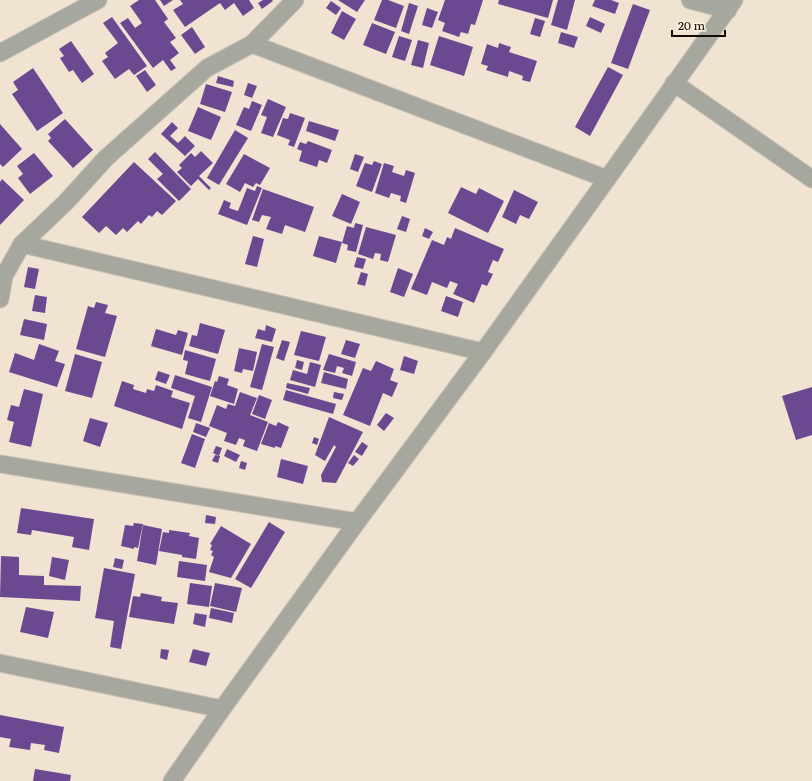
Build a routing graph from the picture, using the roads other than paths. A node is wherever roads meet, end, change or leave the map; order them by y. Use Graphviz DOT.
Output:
graph roads {
  1 [pos="98,0"];
  2 [pos="296,0"];
  3 [pos="690,0"];
  4 [pos="731,5"];
  5 [pos="252,44"];
  6 [pos="0,53"];
  7 [pos="674,83"];
  8 [pos="607,179"];
  9 [pos="812,179"];
  10 [pos="22,244"];
  11 [pos="0,299"];
  12 [pos="483,352"];
  13 [pos="0,464"];
  14 [pos="357,522"];
  15 [pos="0,663"];
  16 [pos="222,709"];
  17 [pos="172,781"];
  1 -- 6 [label="street"];
  2 -- 5 [label="street"];
  3 -- 4 [label="street"];
  4 -- 7 [label="street"];
  5 -- 8 [label="street"];
  5 -- 10 [label="street"];
  7 -- 8 [label="street"];
  7 -- 9 [label="street"];
  8 -- 12 [label="street"];
  10 -- 11 [label="street"];
  10 -- 12 [label="street"];
  12 -- 14 [label="street"];
  13 -- 14 [label="street"];
  14 -- 16 [label="street"];
  15 -- 16 [label="street"];
  16 -- 17 [label="street"];
}
